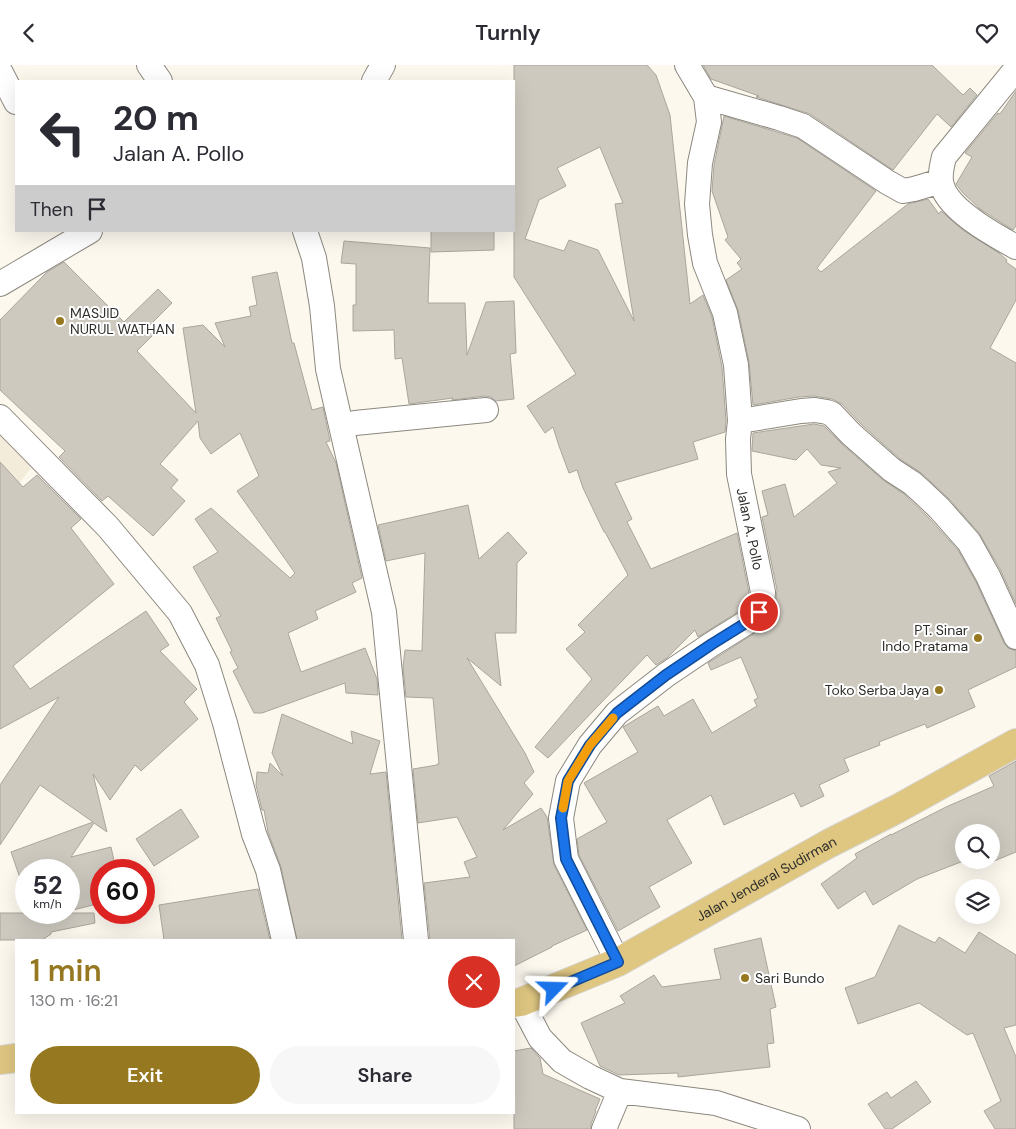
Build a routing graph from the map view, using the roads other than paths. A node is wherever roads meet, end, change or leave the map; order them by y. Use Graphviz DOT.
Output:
graph roads {
  1 [pos="149,65"];
  2 [pos="383,65"];
  3 [pos="687,65"];
  4 [pos="1016,69"];
  5 [pos="0,71"];
  6 [pos="159,80"];
  7 [pos="375,80"];
  8 [pos="706,97"];
  9 [pos="15,100"];
  10 [pos="941,181"];
  11 [pos="86,232"];
  12 [pos="305,232"];
  13 [pos="1016,247"];
  14 [pos="0,284"];
  15 [pos="486,410"];
  16 [pos="0,417"];
  17 [pos="740,421"];
  18 [pos="342,425"];
  19 [pos="1016,637"];
  20 [pos="1016,743"];
  21 [pos="284,939"];
  22 [pos="416,939"];
  23 [pos="618,962"];
  24 [pos="518,1002"];
  25 [pos="15,1058"];
  26 [pos="0,1060"];
  27 [pos="620,1091"];
  28 [pos="604,1129"];
  29 [pos="798,1129"];
  1 -- 6 [label="street"];
  2 -- 7 [label="street"];
  3 -- 8 [label="street, Jalan A. Pollo"];
  4 -- 10 [label="street"];
  5 -- 9 [label="street"];
  8 -- 10 [label="street"];
  8 -- 17 [label="street, Jalan A. Pollo"];
  10 -- 13 [label="street"];
  11 -- 14 [label="street"];
  12 -- 18 [label="street"];
  15 -- 18 [label="street"];
  16 -- 21 [label="street"];
  17 -- 19 [label="street"];
  17 -- 23 [label="street, Jalan A. Pollo"];
  18 -- 22 [label="street"];
  20 -- 23 [label="main road, Jalan Jenderal Sudirman"];
  23 -- 24 [label="main road, Jalan Jenderal Sudirman"];
  24 -- 27 [label="street"];
  25 -- 26 [label="main road"];
  27 -- 28 [label="street"];
  27 -- 29 [label="street"];
}
